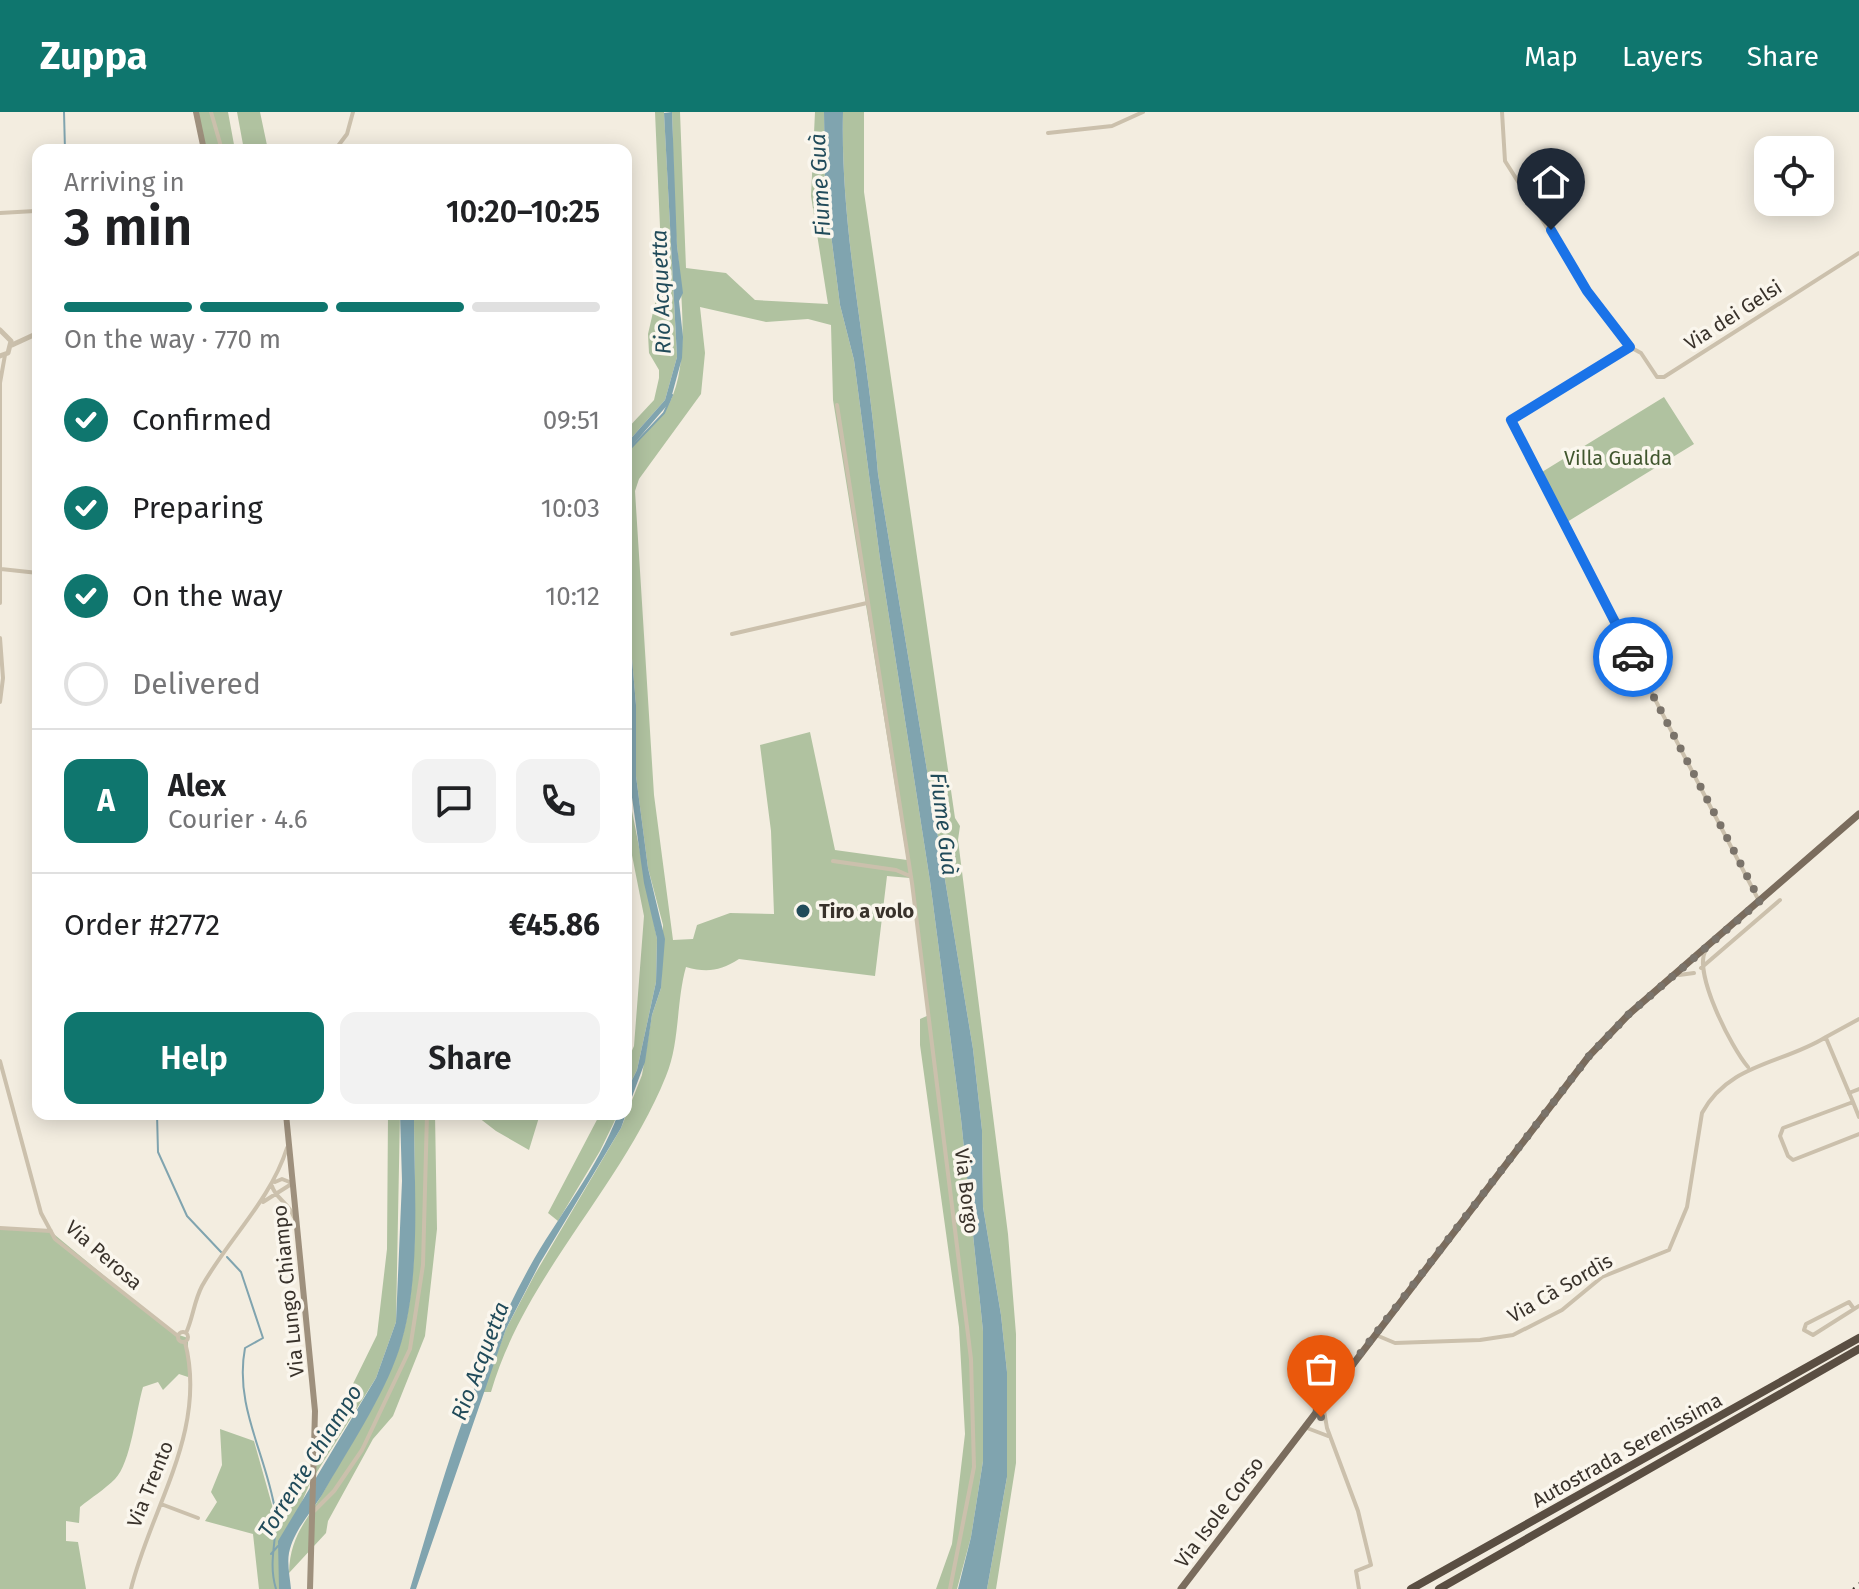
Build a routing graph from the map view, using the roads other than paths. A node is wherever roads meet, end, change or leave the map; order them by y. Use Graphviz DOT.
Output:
graph roads {
  1 [pos="196,112"];
  2 [pos="211,112"];
  3 [pos="353,112"];
  4 [pos="1143,112"];
  5 [pos="1502,112"];
  6 [pos="1048,133"];
  7 [pos="202,144"];
  8 [pos="220,144"];
  9 [pos="340,144"];
  10 [pos="32,211"];
  11 [pos="0,213"];
  12 [pos="1859,253"];
  13 [pos="2,330"];
  14 [pos="32,335"];
  15 [pos="25,337"];
  16 [pos="11,346"];
  17 [pos="1630,347"];
  18 [pos="2,356"];
  19 [pos="0,370"];
  20 [pos="837,405"];
  21 [pos="0,569"];
  22 [pos="32,572"];
  23 [pos="0,603"];
  24 [pos="868,603"];
  25 [pos="732,634"];
  26 [pos="0,638"];
  27 [pos="0,702"];
  28 [pos="1859,814"];
  29 [pos="833,861"];
  30 [pos="910,876"];
  31 [pos="1780,900"];
  32 [pos="1760,901"];
  33 [pos="1712,941"];
  34 [pos="1689,960"];
  35 [pos="1701,968"];
  36 [pos="1694,973"];
  37 [pos="1704,982"];
  38 [pos="1663,984"];
  39 [pos="1859,1019"];
  40 [pos="1826,1038"];
  41 [pos="0,1061"];
  42 [pos="1748,1067"];
  43 [pos="1859,1089"];
  44 [pos="1849,1093"];
  45 [pos="1853,1102"];
  46 [pos="1859,1117"];
  47 [pos="286,1120"];
  48 [pos="427,1120"];
  49 [pos="1859,1134"];
  50 [pos="288,1144"];
  51 [pos="293,1183"];
  52 [pos="273,1184"];
  53 [pos="277,1196"];
  54 [pos="261,1203"];
  55 [pos="298,1223"];
  56 [pos="0,1228"];
  57 [pos="51,1231"];
  58 [pos="1856,1308"];
  59 [pos="186,1333"];
  60 [pos="1375,1334"];
  61 [pos="178,1336"];
  62 [pos="1859,1338"];
  63 [pos="185,1342"];
  64 [pos="1859,1349"];
  65 [pos="1323,1401"];
  66 [pos="1313,1415"];
  67 [pos="1325,1419"];
  68 [pos="1300,1431"];
  69 [pos="1322,1431"];
  70 [pos="1330,1437"];
  71 [pos="161,1504"];
  72 [pos="312,1513"];
  73 [pos="198,1518"];
  74 [pos="131,1589"];
  75 [pos="310,1589"];
  76 [pos="950,1589"];
  77 [pos="1181,1589"];
  78 [pos="1359,1589"];
  79 [pos="1411,1589"];
  80 [pos="1439,1589"];
  1 -- 7 [label="main road"];
  2 -- 8 [label="street"];
  3 -- 9 [label="street"];
  4 -- 6 [label="street"];
  5 -- 17 [label="street"];
  10 -- 11 [label="street"];
  12 -- 17 [label="street, Via dei Gelsi"];
  13 -- 15 [label="street"];
  13 -- 16 [label="street"];
  14 -- 15 [label="street"];
  15 -- 16 [label="street"];
  16 -- 18 [label="street"];
  17 -- 32 [label="street"];
  18 -- 19 [label="street"];
  19 -- 21 [label="street"];
  20 -- 24 [label="street, Via Borgo"];
  21 -- 22 [label="street"];
  21 -- 23 [label="street"];
  24 -- 25 [label="street"];
  24 -- 30 [label="street, Via Borgo"];
  26 -- 27 [label="street"];
  28 -- 32 [label="main road, Via Isole Corso"];
  29 -- 30 [label="street"];
  30 -- 76 [label="street, Via Borgo"];
  31 -- 35 [label="street"];
  32 -- 33 [label="main road, Via Isole Corso"];
  33 -- 34 [label="main road, Via Isole Corso"];
  33 -- 35 [label="street"];
  34 -- 35 [label="street"];
  34 -- 36 [label="street"];
  34 -- 38 [label="main road, Via Isole Corso"];
  35 -- 37 [label="street"];
  36 -- 37 [label="street"];
  36 -- 38 [label="street"];
  37 -- 42 [label="street"];
  38 -- 60 [label="main road, Via Isole Corso"];
  39 -- 40 [label="street, Via Cà Sordìs"];
  40 -- 42 [label="street, Via Cà Sordìs"];
  40 -- 44 [label="street"];
  41 -- 57 [label="street"];
  42 -- 60 [label="street, Via Cà Sordìs"];
  43 -- 44 [label="street"];
  44 -- 45 [label="street"];
  45 -- 46 [label="street"];
  45 -- 49 [label="street"];
  47 -- 50 [label="main road, Via Lungo Chiampo"];
  48 -- 72 [label="street"];
  50 -- 51 [label="main road, Via Lungo Chiampo"];
  50 -- 52 [label="street"];
  51 -- 52 [label="street"];
  51 -- 53 [label="street"];
  51 -- 55 [label="main road, Via Lungo Chiampo"];
  52 -- 53 [label="street"];
  52 -- 54 [label="street"];
  53 -- 54 [label="street"];
  53 -- 55 [label="street"];
  54 -- 59 [label="street"];
  55 -- 72 [label="main road, Via Lungo Chiampo"];
  56 -- 57 [label="street, Via Perosa"];
  57 -- 61 [label="street, Via Perosa"];
  58 -- 58 [label="street"];
  59 -- 61 [label="street"];
  59 -- 63 [label="street, Via Trento"];
  60 -- 65 [label="main road, Via Isole Corso"];
  61 -- 63 [label="street, Via Perosa"];
  62 -- 79 [label="highway, Autostrada Serenissima"];
  63 -- 71 [label="street, Via Trento"];
  64 -- 80 [label="highway, Autostrada Serenissima"];
  65 -- 66 [label="main road, Via Isole Corso"];
  65 -- 67 [label="street"];
  66 -- 67 [label="street"];
  66 -- 68 [label="main road, Via Isole Corso"];
  66 -- 69 [label="street"];
  67 -- 70 [label="street"];
  68 -- 69 [label="street"];
  68 -- 77 [label="main road, Via Isole Corso"];
  69 -- 70 [label="street"];
  70 -- 78 [label="street"];
  71 -- 73 [label="street"];
  71 -- 74 [label="street, Via Trento"];
  72 -- 75 [label="main road"];
}
